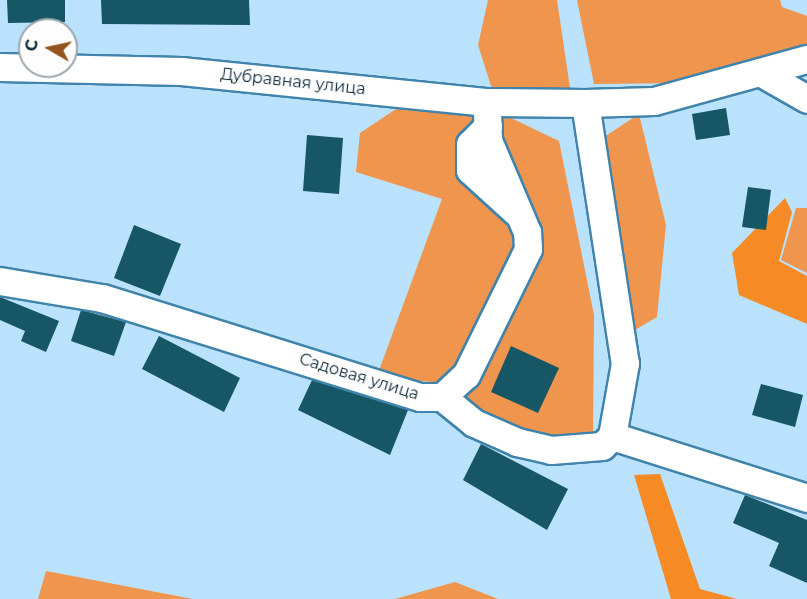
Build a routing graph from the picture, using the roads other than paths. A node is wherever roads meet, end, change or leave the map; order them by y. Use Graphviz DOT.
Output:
graph roads {
  1 [pos="807,59"];
  2 [pos="0,67"];
  3 [pos="760,72"];
  4 [pos="807,99"];
  5 [pos="585,103"];
  6 [pos="487,114"];
  7 [pos="0,280"];
  8 [pos="442,398"];
  9 [pos="612,436"];
  10 [pos="807,498"];
  1 -- 3 [label="street, Дубравная улица"];
  2 -- 6 [label="street, Дубравная улица"];
  3 -- 4 [label="street"];
  3 -- 5 [label="street, Дубравная улица"];
  5 -- 6 [label="street, Дубравная улица"];
  5 -- 9 [label="street"];
  6 -- 8 [label="street"];
  7 -- 8 [label="street, Садовая улица"];
  8 -- 9 [label="street, Садовая улица"];
  9 -- 10 [label="street"];
}
